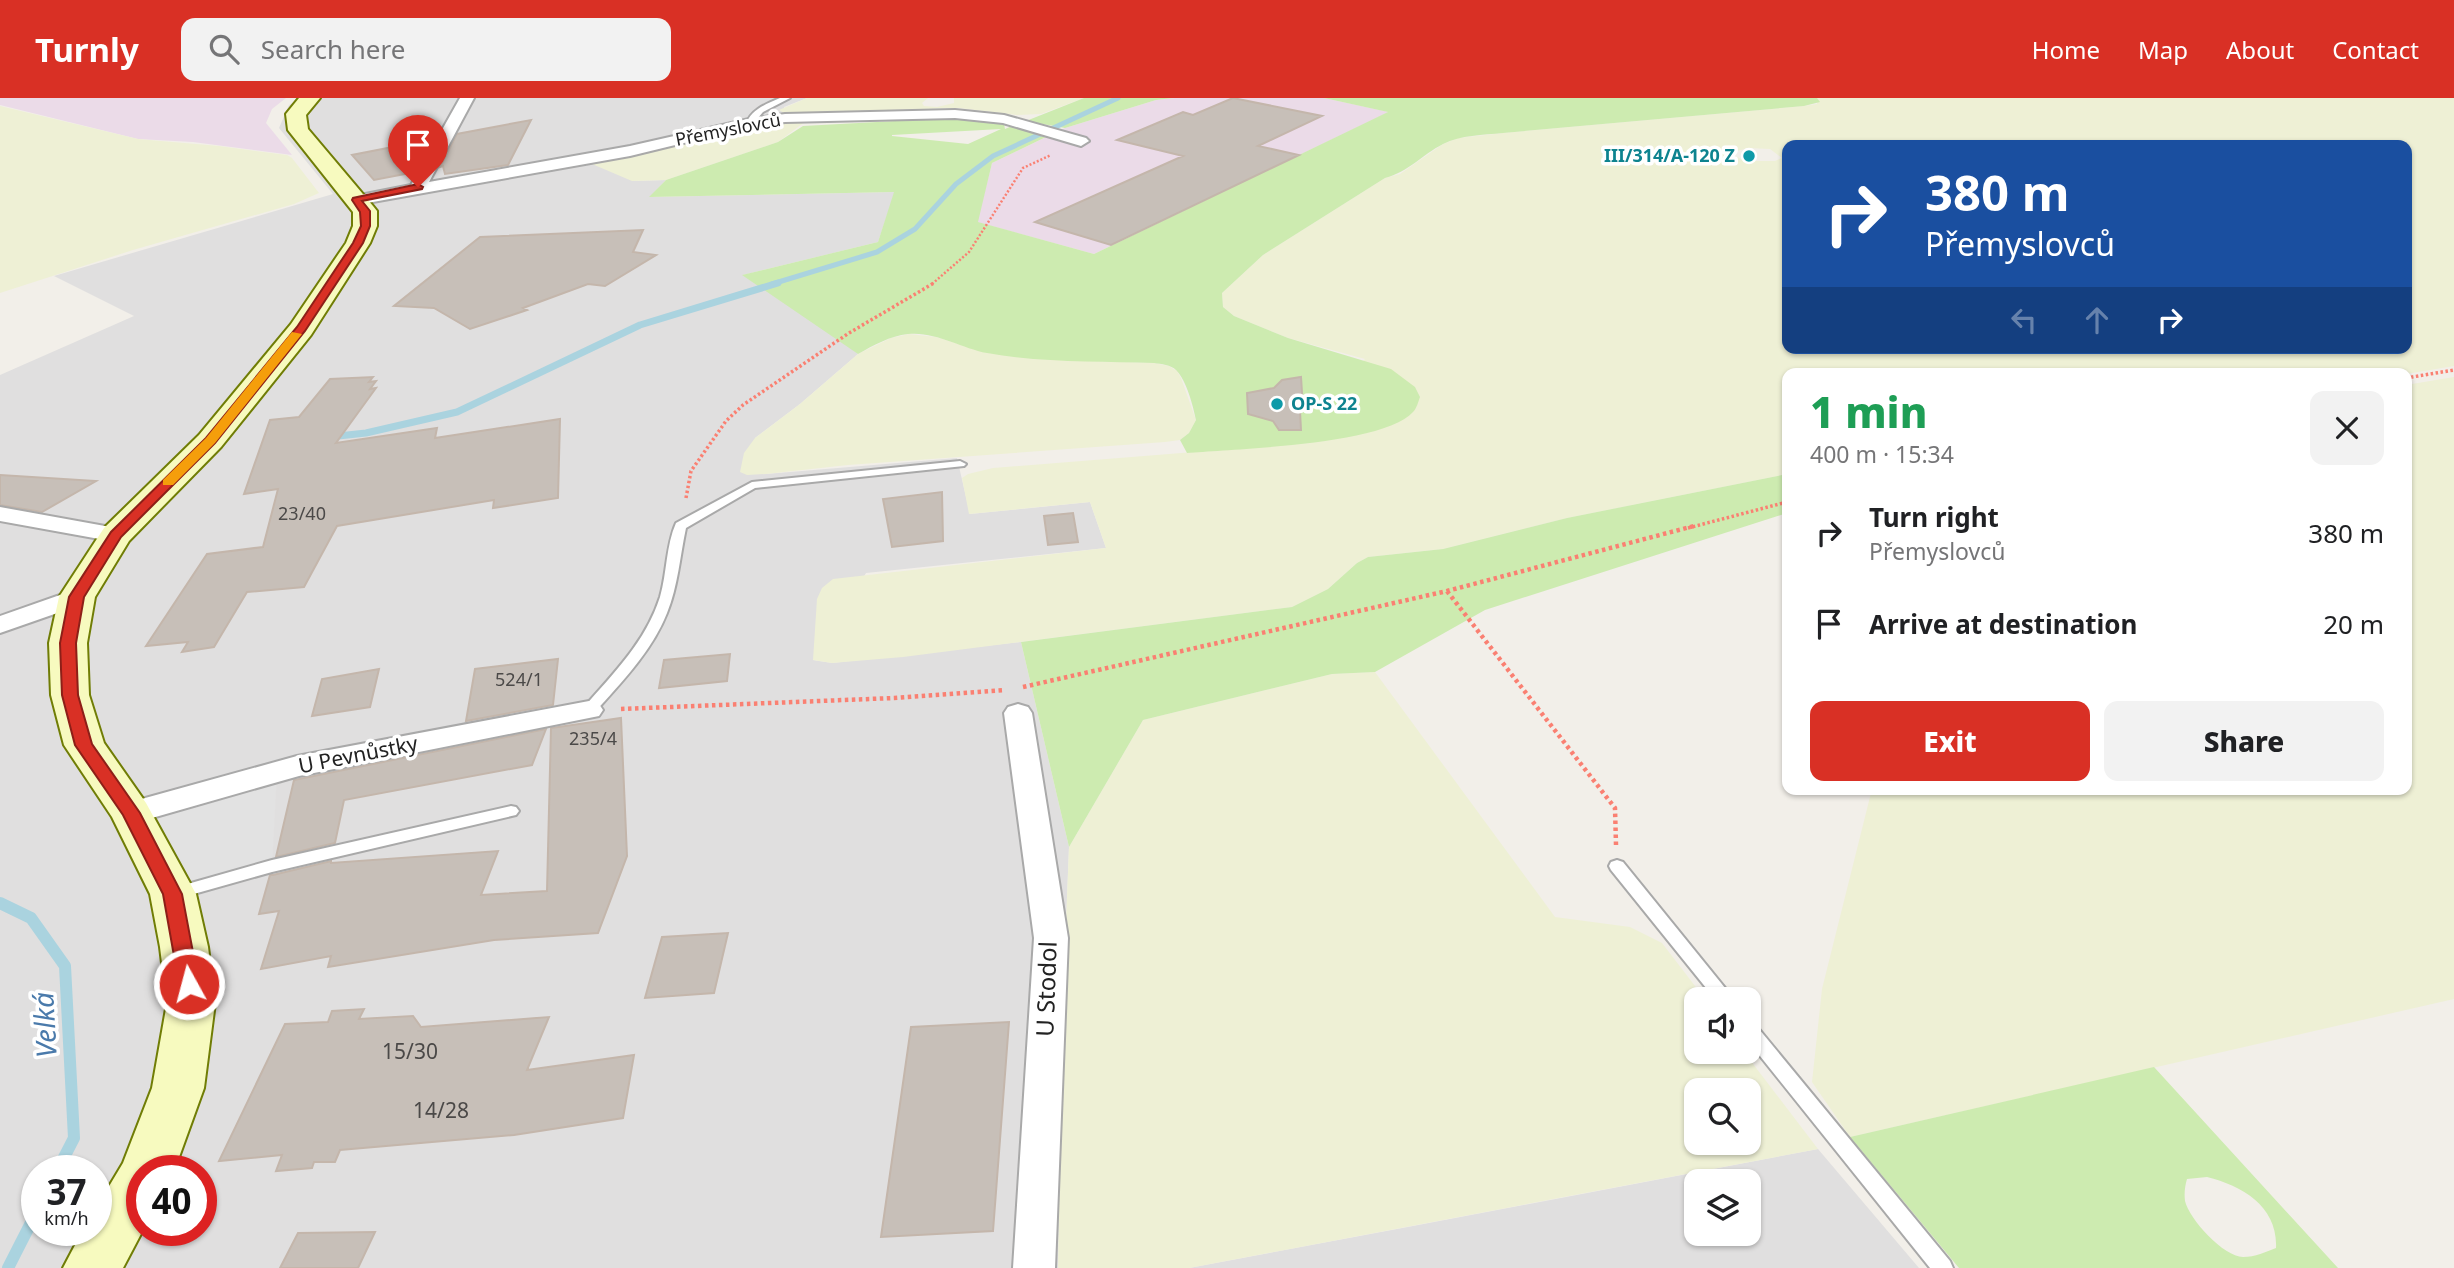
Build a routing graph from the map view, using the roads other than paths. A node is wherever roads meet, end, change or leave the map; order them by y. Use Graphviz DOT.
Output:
graph roads {
  1 [pos="310,98"];
  2 [pos="467,98"];
  3 [pos="786,98"];
  4 [pos="749,123"];
  5 [pos="1081,141"];
  6 [pos="418,187"];
  7 [pos="356,200"];
  8 [pos="960,464"];
  9 [pos="0,514"];
  10 [pos="116,535"];
  11 [pos="77,597"];
  12 [pos="0,625"];
  13 [pos="589,710"];
  14 [pos="1018,713"];
  15 [pos="511,811"];
  16 [pos="131,813"];
  17 [pos="1617,866"];
  18 [pos="173,894"];
  19 [pos="1715,987"];
  20 [pos="1761,1044"];
  21 [pos="153,1155"];
  22 [pos="126,1208"];
  23 [pos="92,1268"];
  24 [pos="1034,1268"];
  25 [pos="1943,1268"];
  1 -- 7 [label="street"];
  2 -- 6 [label="street"];
  3 -- 4 [label="lane"];
  4 -- 5 [label="street, Přemyslovců"];
  4 -- 6 [label="street, Přemyslovců"];
  6 -- 7 [label="street, Přemyslovců"];
  7 -- 10 [label="street"];
  8 -- 13 [label="lane"];
  9 -- 10 [label="street"];
  10 -- 11 [label="street"];
  11 -- 12 [label="street"];
  11 -- 16 [label="street"];
  13 -- 16 [label="street, U Pevnůstky"];
  14 -- 24 [label="street, U Stodol"];
  15 -- 18 [label="lane"];
  16 -- 18 [label="street"];
  17 -- 19 [label="lane"];
  18 -- 21 [label="street"];
  20 -- 25 [label="lane"];
  22 -- 23 [label="street"];
}
